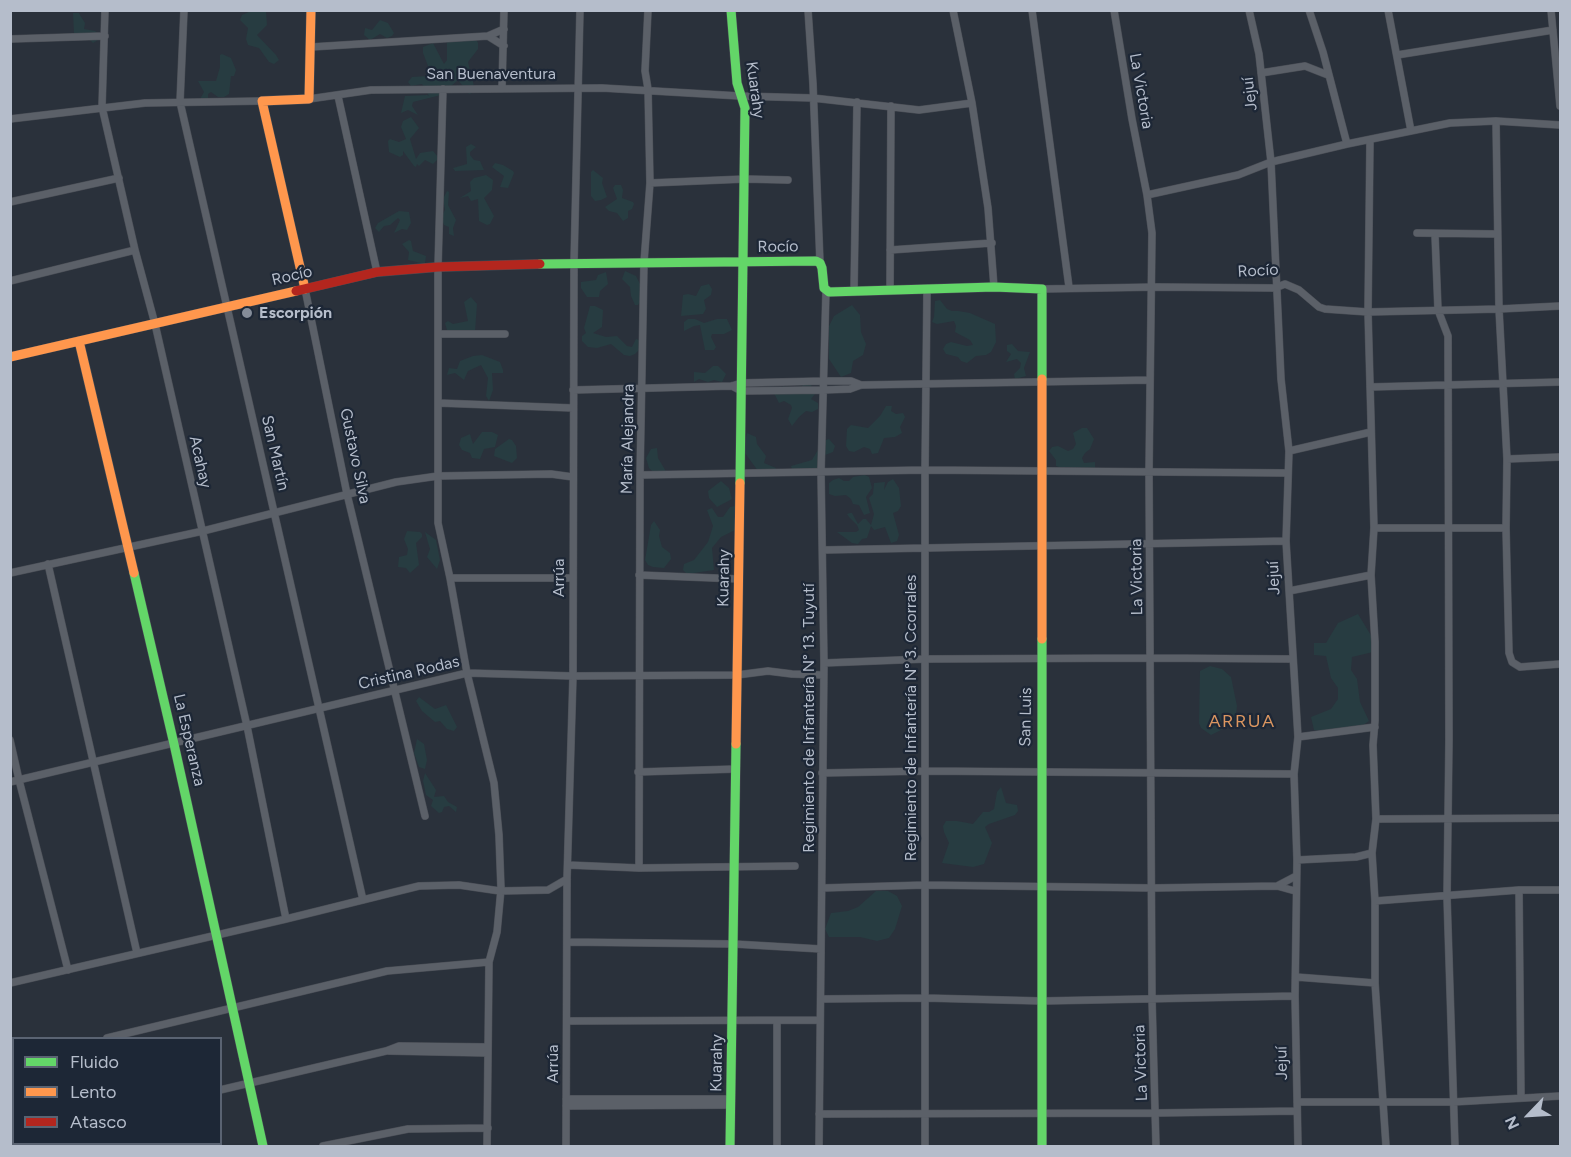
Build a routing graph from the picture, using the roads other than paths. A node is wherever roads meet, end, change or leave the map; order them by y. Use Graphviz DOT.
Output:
graph roads {
  1 [pos="105,10"];
  2 [pos="184,10"];
  3 [pos="311,10"];
  4 [pos="504,10"];
  5 [pos="580,10"];
  6 [pos="648,10"];
  7 [pos="731,10"];
  8 [pos="808,10"];
  9 [pos="953,10"];
  10 [pos="1032,10"];
  11 [pos="1114,10"];
  12 [pos="1249,10"];
  13 [pos="1309,10"];
  14 [pos="1388,10"];
  15 [pos="1551,10"];
  16 [pos="504,29"];
  17 [pos="1553,30"];
  18 [pos="105,36"];
  19 [pos="488,36"];
  20 [pos="10,39"];
  21 [pos="504,46"];
  22 [pos="311,47"];
  23 [pos="1397,54"];
  24 [pos="1262,73"];
  25 [pos="1328,75"];
  26 [pos="501,88"];
  27 [pos="579,88"];
  28 [pos="443,89"];
  29 [pos="648,89"];
  30 [pos="338,96"];
  31 [pos="740,96"];
  32 [pos="813,98"];
  33 [pos="309,99"];
  34 [pos="262,101"];
  35 [pos="180,102"];
  36 [pos="857,102"];
  37 [pos="972,103"];
  38 [pos="891,106"];
  39 [pos="1560,106"];
  40 [pos="102,107"];
  41 [pos="10,119"];
  42 [pos="1496,121"];
  43 [pos="1560,125"];
  44 [pos="1411,131"];
  45 [pos="1370,141"];
  46 [pos="1347,144"];
  47 [pos="1272,162"];
  48 [pos="119,178"];
  49 [pos="745,179"];
  50 [pos="788,180"];
  51 [pos="650,183"];
  52 [pos="1147,195"];
  53 [pos="10,202"];
  54 [pos="1417,233"];
  55 [pos="1497,234"];
  56 [pos="1434,235"];
  57 [pos="992,243"];
  58 [pos="135,250"];
  59 [pos="890,250"];
  60 [pos="644,262"];
  61 [pos="574,263"];
  62 [pos="743,263"];
  63 [pos="820,263"];
  64 [pos="438,267"];
  65 [pos="377,272"];
  66 [pos="10,281"];
  67 [pos="994,287"];
  68 [pos="1069,287"];
  69 [pos="1150,287"];
  70 [pos="1275,288"];
  71 [pos="305,289"];
  72 [pos="1042,289"];
  73 [pos="826,290"];
  74 [pos="890,290"];
  75 [pos="927,290"];
  76 [pos="854,291"];
  77 [pos="1560,306"];
  78 [pos="228,307"];
  79 [pos="1438,309"];
  80 [pos="1499,309"];
  81 [pos="1368,312"];
  82 [pos="155,324"];
  83 [pos="439,334"];
  84 [pos="505,334"];
  85 [pos="79,341"];
  86 [pos="10,357"];
  87 [pos="1150,380"];
  88 [pos="823,381"];
  89 [pos="1042,382"];
  90 [pos="1503,382"];
  91 [pos="1560,382"];
  92 [pos="926,383"];
  93 [pos="1446,384"];
  94 [pos="861,385"];
  95 [pos="738,387"];
  96 [pos="1370,387"];
  97 [pos="643,388"];
  98 [pos="573,390"];
  99 [pos="823,390"];
  100 [pos="438,402"];
  101 [pos="573,408"];
  102 [pos="1371,432"];
  103 [pos="1289,451"];
  104 [pos="1560,457"];
  105 [pos="1507,459"];
  106 [pos="925,470"];
  107 [pos="1043,471"];
  108 [pos="821,472"];
  109 [pos="1149,472"];
  110 [pos="740,473"];
  111 [pos="1287,473"];
  112 [pos="640,475"];
  113 [pos="438,476"];
  114 [pos="573,477"];
  115 [pos="347,494"];
  116 [pos="274,512"];
  117 [pos="1374,528"];
  118 [pos="1448,528"];
  119 [pos="1506,528"];
  120 [pos="202,531"];
  121 [pos="1286,541"];
  122 [pos="1150,544"];
  123 [pos="129,546"];
  124 [pos="1043,546"];
  125 [pos="925,547"];
  126 [pos="823,550"];
  127 [pos="48,564"];
  128 [pos="10,573"];
  129 [pos="639,575"];
  130 [pos="1371,575"];
  131 [pos="450,578"];
  132 [pos="573,578"];
  133 [pos="739,579"];
  134 [pos="1289,591"];
  135 [pos="1152,658"];
  136 [pos="925,659"];
  137 [pos="1042,659"];
  138 [pos="1292,659"];
  139 [pos="824,663"];
  140 [pos="1560,664"];
  141 [pos="467,673"];
  142 [pos="638,675"];
  143 [pos="737,675"];
  144 [pos="823,675"];
  145 [pos="573,676"];
  146 [pos="395,690"];
  147 [pos="319,708"];
  148 [pos="247,726"];
  149 [pos="1375,727"];
  150 [pos="1298,737"];
  151 [pos="10,740"];
  152 [pos="174,744"];
  153 [pos="94,763"];
  154 [pos="736,769"];
  155 [pos="926,771"];
  156 [pos="638,772"];
  157 [pos="1041,772"];
  158 [pos="1151,772"];
  159 [pos="822,773"];
  160 [pos="1294,774"];
  161 [pos="19,780"];
  162 [pos="10,782"];
  163 [pos="425,816"];
  164 [pos="1448,818"];
  165 [pos="1560,818"];
  166 [pos="1376,819"];
  167 [pos="1372,853"];
  168 [pos="1297,860"];
  169 [pos="568,865"];
  170 [pos="795,866"];
  171 [pos="639,868"];
  172 [pos="735,868"];
  173 [pos="1296,876"];
  174 [pos="567,879"];
  175 [pos="925,885"];
  176 [pos="1276,886"];
  177 [pos="1042,887"];
  178 [pos="822,888"];
  179 [pos="1153,888"];
  180 [pos="1560,890"];
  181 [pos="500,891"];
  182 [pos="1296,891"];
  183 [pos="1520,891"];
  184 [pos="1447,897"];
  185 [pos="363,900"];
  186 [pos="1375,901"];
  187 [pos="286,919"];
  188 [pos="217,935"];
  189 [pos="567,942"];
  190 [pos="734,944"];
  191 [pos="821,949"];
  192 [pos="137,953"];
  193 [pos="489,962"];
  194 [pos="68,970"];
  195 [pos="1296,977"];
  196 [pos="10,983"];
  197 [pos="1375,983"];
  198 [pos="1295,996"];
  199 [pos="925,998"];
  200 [pos="821,999"];
  201 [pos="1152,999"];
  202 [pos="1042,1001"];
  203 [pos="232,1008"];
  204 [pos="820,1020"];
  205 [pos="567,1021"];
  206 [pos="777,1021"];
  207 [pos="732,1022"];
  208 [pos="111,1037"];
  209 [pos="488,1050"];
  210 [pos="249,1084"];
  211 [pos="222,1090"];
  212 [pos="1560,1096"];
  213 [pos="1521,1098"];
  214 [pos="566,1102"];
  215 [pos="731,1102"];
  216 [pos="1297,1102"];
  217 [pos="1384,1102"];
  218 [pos="1454,1102"];
  219 [pos="1297,1111"];
  220 [pos="1042,1113"];
  221 [pos="1156,1113"];
  222 [pos="819,1114"];
  223 [pos="925,1115"];
  224 [pos="488,1128"];
  225 [pos="263,1146"];
  226 [pos="323,1146"];
  227 [pos="487,1146"];
  228 [pos="566,1146"];
  229 [pos="730,1146"];
  230 [pos="777,1146"];
  231 [pos="819,1146"];
  232 [pos="925,1146"];
  233 [pos="1042,1146"];
  234 [pos="1156,1146"];
  235 [pos="1298,1146"];
  236 [pos="1386,1146"];
  237 [pos="1455,1146"];
  1 -- 18 [label="street, Acahay"];
  2 -- 35 [label="street, San Martín"];
  3 -- 22 [label="street"];
  4 -- 16 [label="street"];
  5 -- 27 [label="street, Arrúa"];
  6 -- 29 [label="street, María Alejandra"];
  7 -- 31 [label="street, Kuarahy"];
  8 -- 32 [label="street"];
  9 -- 37 [label="street"];
  10 -- 68 [label="street"];
  11 -- 52 [label="street, La Victoria"];
  12 -- 24 [label="street, Jejuí"];
  13 -- 25 [label="street"];
  14 -- 23 [label="street"];
  15 -- 17 [label="street"];
  16 -- 19 [label="street"];
  16 -- 21 [label="street"];
  17 -- 23 [label="street"];
  17 -- 39 [label="street"];
  18 -- 20 [label="street"];
  18 -- 40 [label="street, Acahay"];
  19 -- 21 [label="street"];
  19 -- 22 [label="street"];
  21 -- 26 [label="street"];
  22 -- 33 [label="street"];
  23 -- 44 [label="street"];
  24 -- 25 [label="street"];
  24 -- 47 [label="street, Jejuí"];
  25 -- 46 [label="street"];
  26 -- 27 [label="street, San Buenaventura"];
  26 -- 28 [label="street, San Buenaventura"];
  27 -- 29 [label="street, San Buenaventura"];
  27 -- 61 [label="street, Arrúa"];
  28 -- 30 [label="street, San Buenaventura"];
  28 -- 64 [label="street"];
  29 -- 31 [label="street, San Buenaventura"];
  29 -- 51 [label="street, María Alejandra"];
  30 -- 33 [label="street, San Buenaventura"];
  30 -- 65 [label="street"];
  31 -- 32 [label="street, San Buenaventura"];
  31 -- 49 [label="street, Kuarahy"];
  32 -- 36 [label="street, San Buenaventura"];
  32 -- 63 [label="street"];
  33 -- 34 [label="street, San Buenaventura"];
  34 -- 35 [label="street, San Buenaventura"];
  34 -- 71 [label="street, Gustavo Silva"];
  35 -- 40 [label="street, San Buenaventura"];
  35 -- 78 [label="street, San Martín"];
  36 -- 38 [label="street, San Buenaventura"];
  36 -- 76 [label="street"];
  37 -- 38 [label="street, San Buenaventura"];
  37 -- 57 [label="street"];
  38 -- 59 [label="street"];
  40 -- 41 [label="street, San Buenaventura"];
  40 -- 48 [label="street, Acahay"];
  42 -- 43 [label="street"];
  42 -- 44 [label="street"];
  42 -- 55 [label="street"];
  44 -- 45 [label="street"];
  45 -- 46 [label="street"];
  45 -- 81 [label="street"];
  46 -- 47 [label="street"];
  47 -- 52 [label="street"];
  47 -- 70 [label="street, Jejuí"];
  48 -- 53 [label="street"];
  48 -- 58 [label="street, Acahay"];
  49 -- 50 [label="street"];
  49 -- 51 [label="street"];
  49 -- 62 [label="street, Kuarahy"];
  51 -- 60 [label="street, María Alejandra"];
  52 -- 69 [label="street, La Victoria"];
  54 -- 56 [label="street"];
  55 -- 56 [label="street"];
  55 -- 80 [label="street"];
  56 -- 79 [label="street"];
  57 -- 59 [label="street"];
  57 -- 67 [label="street"];
  58 -- 66 [label="street"];
  58 -- 82 [label="street, Acahay"];
  59 -- 74 [label="street"];
  60 -- 61 [label="street, Rocío"];
  60 -- 62 [label="street, Rocío"];
  60 -- 97 [label="street, María Alejandra"];
  61 -- 64 [label="street, Rocío"];
  61 -- 98 [label="street, Arrúa"];
  62 -- 63 [label="street, Rocío"];
  62 -- 95 [label="street, Kuarahy"];
  63 -- 73 [label="street, Rocío"];
  64 -- 65 [label="street, Rocío"];
  64 -- 83 [label="street"];
  65 -- 71 [label="street, Rocío"];
  67 -- 72 [label="street, Rocío"];
  67 -- 75 [label="street, Rocío"];
  68 -- 69 [label="street, Rocío"];
  68 -- 72 [label="street, Rocío"];
  69 -- 70 [label="street, Rocío"];
  69 -- 87 [label="street, La Victoria"];
  70 -- 81 [label="street, Rocío"];
  70 -- 103 [label="street, Jejuí"];
  71 -- 78 [label="street, Rocío"];
  71 -- 115 [label="street, Gustavo Silva"];
  72 -- 89 [label="street, San Luis"];
  73 -- 76 [label="street, Rocío"];
  73 -- 88 [label="street, Regimiento de Infantería N° 13. Tuyutí"];
  74 -- 75 [label="street, Rocío"];
  74 -- 76 [label="street, Rocío"];
  75 -- 92 [label="street, Regimiento de Infantería N° 3. Ccorrales"];
  77 -- 80 [label="street, Rocío"];
  78 -- 82 [label="street, Rocío"];
  78 -- 116 [label="street, San Martín"];
  79 -- 80 [label="street, Rocío"];
  79 -- 81 [label="street, Rocío"];
  79 -- 93 [label="street"];
  80 -- 90 [label="street"];
  81 -- 96 [label="street"];
  82 -- 85 [label="street, Rocío"];
  82 -- 120 [label="street, Acahay"];
  83 -- 84 [label="street"];
  83 -- 100 [label="street"];
  85 -- 86 [label="street, Rocío"];
  85 -- 123 [label="street, La Esperanza"];
  87 -- 89 [label="street"];
  87 -- 109 [label="street, La Victoria"];
  88 -- 94 [label="street"];
  88 -- 95 [label="street"];
  88 -- 99 [label="street, Regimiento de Infantería N° 13. Tuyutí"];
  89 -- 92 [label="street"];
  89 -- 107 [label="street, San Luis"];
  90 -- 91 [label="street"];
  90 -- 93 [label="street"];
  90 -- 105 [label="street"];
  92 -- 94 [label="street"];
  92 -- 106 [label="street, Regimiento de Infantería N° 3. Ccorrales"];
  93 -- 96 [label="street"];
  93 -- 118 [label="street"];
  94 -- 99 [label="street"];
  95 -- 97 [label="street"];
  95 -- 99 [label="street"];
  95 -- 110 [label="street, Kuarahy"];
  96 -- 102 [label="street"];
  97 -- 98 [label="street"];
  97 -- 112 [label="street, María Alejandra"];
  98 -- 101 [label="street, Arrúa"];
  99 -- 108 [label="street, Regimiento de Infantería N° 13. Tuyutí"];
  100 -- 101 [label="street"];
  100 -- 113 [label="street"];
  101 -- 114 [label="street, Arrúa"];
  102 -- 103 [label="street"];
  102 -- 117 [label="street"];
  103 -- 111 [label="street, Jejuí"];
  104 -- 105 [label="street"];
  105 -- 119 [label="street"];
  106 -- 107 [label="street"];
  106 -- 108 [label="street"];
  106 -- 125 [label="street, Regimiento de Infantería N° 3. Ccorrales"];
  107 -- 109 [label="street"];
  107 -- 124 [label="street, San Luis"];
  108 -- 110 [label="street"];
  108 -- 126 [label="street, Regimiento de Infantería N° 13. Tuyutí"];
  109 -- 111 [label="street"];
  109 -- 122 [label="street, La Victoria"];
  110 -- 112 [label="street"];
  110 -- 133 [label="street, Kuarahy"];
  111 -- 121 [label="street, Jejuí"];
  112 -- 129 [label="street, María Alejandra"];
  113 -- 114 [label="street"];
  113 -- 115 [label="street"];
  113 -- 131 [label="street"];
  114 -- 132 [label="street, Arrúa"];
  115 -- 116 [label="street"];
  115 -- 146 [label="street, Gustavo Silva"];
  116 -- 120 [label="street"];
  116 -- 147 [label="street, San Martín"];
  117 -- 118 [label="street"];
  117 -- 130 [label="street"];
  118 -- 119 [label="street"];
  118 -- 164 [label="street"];
  119 -- 140 [label="street"];
  120 -- 123 [label="street"];
  120 -- 148 [label="street, Acahay"];
  121 -- 122 [label="street"];
  121 -- 134 [label="street, Jejuí"];
  122 -- 124 [label="street"];
  122 -- 135 [label="street, La Victoria"];
  123 -- 127 [label="street"];
  123 -- 152 [label="street, La Esperanza"];
  124 -- 125 [label="street"];
  124 -- 137 [label="street, San Luis"];
  125 -- 126 [label="street"];
  125 -- 136 [label="street, Regimiento de Infantería N° 3. Ccorrales"];
  126 -- 139 [label="street, Regimiento de Infantería N° 13. Tuyutí"];
  127 -- 128 [label="street"];
  127 -- 153 [label="street"];
  129 -- 133 [label="street"];
  129 -- 142 [label="street, María Alejandra"];
  130 -- 134 [label="street"];
  130 -- 149 [label="street"];
  131 -- 132 [label="street"];
  131 -- 141 [label="street"];
  132 -- 145 [label="street, Arrúa"];
  133 -- 143 [label="street, Kuarahy"];
  134 -- 138 [label="street, Jejuí"];
  135 -- 137 [label="street"];
  135 -- 138 [label="street"];
  135 -- 158 [label="street, La Victoria"];
  136 -- 137 [label="street"];
  136 -- 139 [label="street"];
  136 -- 155 [label="street, Regimiento de Infantería N° 3. Ccorrales"];
  137 -- 157 [label="street, San Luis"];
  138 -- 150 [label="street, Jejuí"];
  139 -- 144 [label="street, Regimiento de Infantería N° 13. Tuyutí"];
  141 -- 145 [label="street, Cristina Rodas"];
  141 -- 146 [label="street, Cristina Rodas"];
  141 -- 181 [label="street"];
  142 -- 143 [label="street, Cristina Rodas"];
  142 -- 145 [label="street, Cristina Rodas"];
  142 -- 156 [label="street, María Alejandra"];
  143 -- 144 [label="street, Cristina Rodas"];
  143 -- 154 [label="street, Kuarahy"];
  144 -- 159 [label="street, Regimiento de Infantería N° 13. Tuyutí"];
  145 -- 169 [label="street, Arrúa"];
  146 -- 147 [label="street, Cristina Rodas"];
  146 -- 163 [label="street, Gustavo Silva"];
  147 -- 148 [label="street, Cristina Rodas"];
  147 -- 185 [label="street, San Martín"];
  148 -- 152 [label="street, Cristina Rodas"];
  148 -- 187 [label="street, Acahay"];
  149 -- 150 [label="street"];
  149 -- 166 [label="street"];
  150 -- 160 [label="street, Jejuí"];
  151 -- 161 [label="street"];
  152 -- 153 [label="street, Cristina Rodas"];
  152 -- 188 [label="street, La Esperanza"];
  153 -- 161 [label="street, Cristina Rodas"];
  153 -- 192 [label="street"];
  154 -- 156 [label="street"];
  154 -- 172 [label="street, Kuarahy"];
  155 -- 157 [label="street"];
  155 -- 159 [label="street"];
  155 -- 175 [label="street, Regimiento de Infantería N° 3. Ccorrales"];
  156 -- 171 [label="street, María Alejandra"];
  157 -- 158 [label="street"];
  157 -- 177 [label="street, San Luis"];
  158 -- 160 [label="street"];
  158 -- 179 [label="street, La Victoria"];
  159 -- 178 [label="street, Regimiento de Infantería N° 13. Tuyutí"];
  160 -- 168 [label="street, Jejuí"];
  161 -- 162 [label="street, Cristina Rodas"];
  161 -- 194 [label="street"];
  164 -- 165 [label="street"];
  164 -- 166 [label="street"];
  164 -- 184 [label="street"];
  166 -- 167 [label="street"];
  167 -- 168 [label="street"];
  167 -- 186 [label="street"];
  168 -- 173 [label="street, Jejuí"];
  169 -- 171 [label="street"];
  169 -- 174 [label="street, Arrúa"];
  170 -- 172 [label="street"];
  171 -- 172 [label="street"];
  172 -- 190 [label="street, Kuarahy"];
  173 -- 176 [label="street"];
  173 -- 182 [label="street, Jejuí"];
  174 -- 181 [label="street"];
  174 -- 189 [label="street, Arrúa"];
  175 -- 177 [label="street"];
  175 -- 178 [label="street"];
  175 -- 199 [label="street, Regimiento de Infantería N° 3. Ccorrales"];
  176 -- 179 [label="street"];
  176 -- 182 [label="street"];
  177 -- 179 [label="street"];
  177 -- 202 [label="street, San Luis"];
  178 -- 191 [label="street, Regimiento de Infantería N° 13. Tuyutí"];
  179 -- 201 [label="street, La Victoria"];
  180 -- 183 [label="street"];
  181 -- 185 [label="street"];
  181 -- 193 [label="street"];
  182 -- 195 [label="street, Jejuí"];
  183 -- 184 [label="street"];
  183 -- 213 [label="street"];
  184 -- 186 [label="street"];
  184 -- 218 [label="street"];
  185 -- 187 [label="street"];
  186 -- 197 [label="street"];
  187 -- 188 [label="street"];
  188 -- 192 [label="street"];
  188 -- 203 [label="street, La Esperanza"];
  189 -- 190 [label="street"];
  189 -- 205 [label="street, Arrúa"];
  190 -- 191 [label="street"];
  190 -- 207 [label="street, Kuarahy"];
  191 -- 200 [label="street, Regimiento de Infantería N° 13. Tuyutí"];
  192 -- 194 [label="street"];
  193 -- 203 [label="street"];
  193 -- 209 [label="street"];
  194 -- 196 [label="street"];
  195 -- 197 [label="street"];
  195 -- 198 [label="street, Jejuí"];
  197 -- 217 [label="street"];
  198 -- 201 [label="street"];
  198 -- 216 [label="street, Jejuí"];
  199 -- 200 [label="street"];
  199 -- 202 [label="street"];
  199 -- 223 [label="street, Regimiento de Infantería N° 3. Ccorrales"];
  200 -- 204 [label="street, Regimiento de Infantería N° 13. Tuyutí"];
  201 -- 202 [label="street"];
  201 -- 221 [label="street, La Victoria"];
  202 -- 220 [label="street, San Luis"];
  203 -- 208 [label="street"];
  203 -- 210 [label="street, La Esperanza"];
  204 -- 206 [label="street"];
  204 -- 222 [label="street, Regimiento de Infantería N° 13. Tuyutí"];
  205 -- 207 [label="street"];
  205 -- 214 [label="street, Arrúa"];
  206 -- 207 [label="street"];
  206 -- 230 [label="street"];
  207 -- 215 [label="street, Kuarahy"];
  209 -- 210 [label="street"];
  209 -- 224 [label="street"];
  210 -- 211 [label="street"];
  210 -- 225 [label="street, La Esperanza"];
  212 -- 213 [label="street"];
  213 -- 218 [label="street"];
  214 -- 215 [label="street"];
  214 -- 228 [label="street, Arrúa"];
  215 -- 229 [label="street, Kuarahy"];
  216 -- 217 [label="street"];
  216 -- 219 [label="street, Jejuí"];
  217 -- 218 [label="street"];
  217 -- 236 [label="street"];
  218 -- 237 [label="street"];
  219 -- 221 [label="street"];
  219 -- 235 [label="street, Jejuí"];
  220 -- 221 [label="street"];
  220 -- 223 [label="street"];
  220 -- 233 [label="street, San Luis"];
  221 -- 234 [label="street, La Victoria"];
  222 -- 223 [label="street"];
  222 -- 231 [label="street, Regimiento de Infantería N° 13. Tuyutí"];
  223 -- 232 [label="street, Regimiento de Infantería N° 3. Ccorrales"];
  224 -- 226 [label="street"];
  224 -- 227 [label="street"];
}
